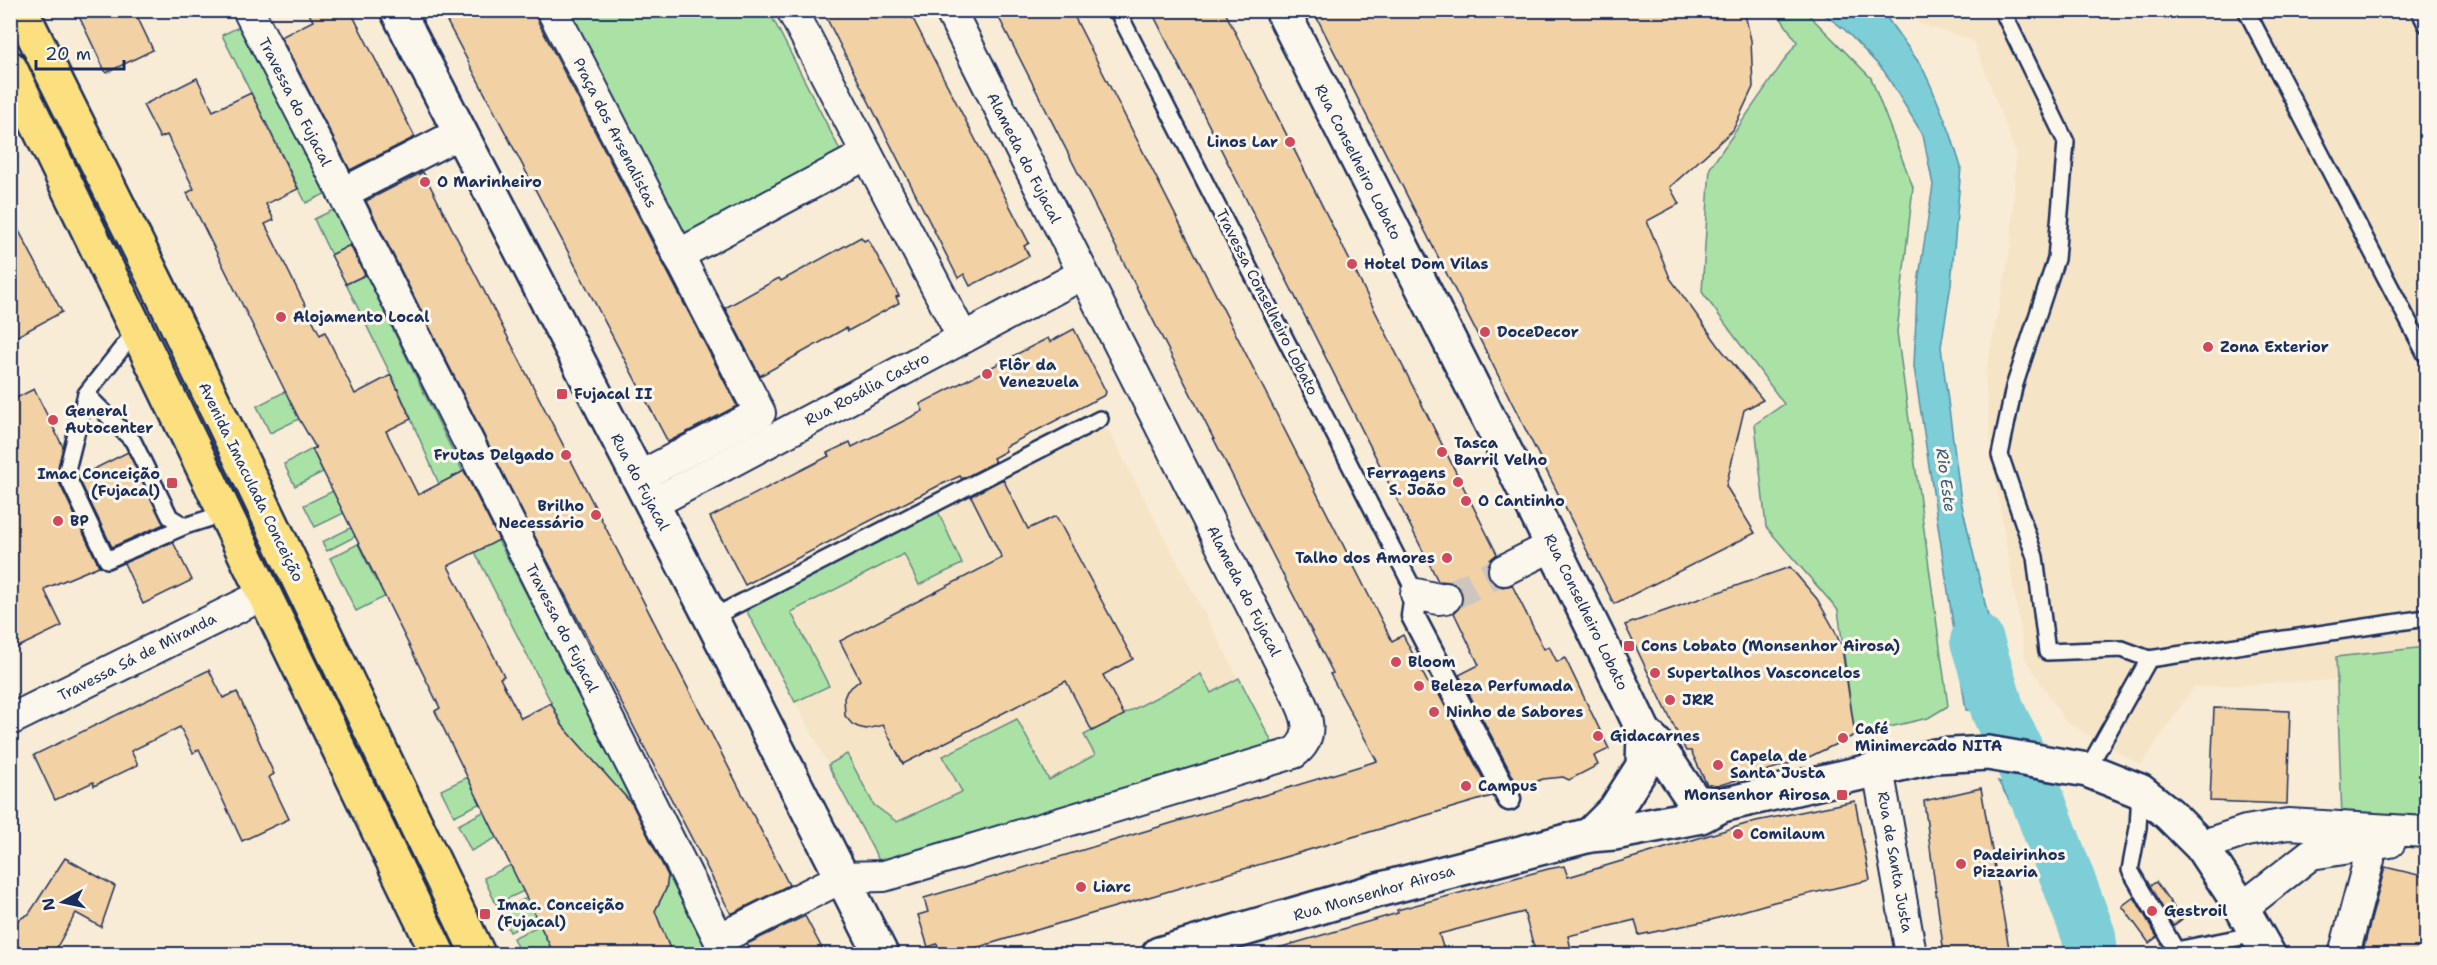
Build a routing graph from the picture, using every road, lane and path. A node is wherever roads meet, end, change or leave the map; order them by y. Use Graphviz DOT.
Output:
graph roads {
  1 [pos="21,10"];
  2 [pos="248,10"];
  3 [pos="397,10"];
  4 [pos="552,10"];
  5 [pos="792,10"];
  6 [pos="950,10"];
  7 [pos="1117,10"];
  8 [pos="1282,10"];
  9 [pos="2001,10"];
  10 [pos="2246,10"];
  11 [pos="2419,10"];
  12 [pos="2427,24"];
  13 [pos="10,68"];
  14 [pos="460,133"];
  15 [pos="867,154"];
  16 [pos="343,193"];
  17 [pos="678,255"];
  18 [pos="1083,274"];
  19 [pos="137,329"];
  20 [pos="963,338"];
  21 [pos="2427,356"];
  22 [pos="86,394"];
  23 [pos="1100,420"];
  24 [pos="646,490"];
  25 [pos="224,514"];
  26 [pos="185,526"];
  27 [pos="1554,545"];
  28 [pos="1504,570"];
  29 [pos="1416,594"];
  30 [pos="263,595"];
  31 [pos="1446,598"];
  32 [pos="711,618"];
  33 [pos="2427,618"];
  34 [pos="2149,659"];
  35 [pos="10,720"];
  36 [pos="1644,732"];
  37 [pos="1878,769"];
  38 [pos="2087,770"];
  39 [pos="2140,791"];
  40 [pos="1509,799"];
  41 [pos="1722,805"];
  42 [pos="2427,831"];
  43 [pos="1590,835"];
  44 [pos="2427,837"];
  45 [pos="2202,846"];
  46 [pos="2357,846"];
  47 [pos="843,877"];
  48 [pos="2256,932"];
  49 [pos="438,954"];
  50 [pos="478,954"];
  51 [pos="881,954"];
  52 [pos="1159,954"];
  53 [pos="1911,954"];
  54 [pos="2344,954"];
  1 -- 50 [label="main road, Avenida Imaculada Conceição"];
  2 -- 16 [label="street, Travessa do Fujacal"];
  3 -- 14 [label="main road, Rua do Fujacal"];
  4 -- 17 [label="street, Praça dos Arsenalistas"];
  5 -- 15 [label="street"];
  6 -- 18 [label="street, Alameda do Fujacal"];
  7 -- 29 [label="lane, Travessa Conselheiro Lobato"];
  8 -- 27 [label="main road, Rua Conselheiro Lobato"];
  9 -- 34 [label="lane"];
  10 -- 21 [label="lane"];
  11 -- 12 [label="lane"];
  13 -- 19 [label="main road"];
  14 -- 16 [label="street"];
  14 -- 24 [label="main road, Rua do Fujacal"];
  15 -- 17 [label="street"];
  15 -- 20 [label="street"];
  16 -- 47 [label="street, Travessa do Fujacal"];
  17 -- 24 [label="street, Praça dos Arsenalistas"];
  18 -- 20 [label="street, Rua Rosália Castro"];
  18 -- 47 [label="street, Alameda do Fujacal"];
  19 -- 22 [label="lane"];
  19 -- 25 [label="main road"];
  20 -- 24 [label="street, Rua Rosália Castro"];
  22 -- 26 [label="lane"];
  22 -- 26 [label="lane"];
  23 -- 32 [label="lane"];
  24 -- 32 [label="main road, Rua do Fujacal"];
  25 -- 26 [label="lane"];
  25 -- 30 [label="main road"];
  27 -- 28 [label="street"];
  27 -- 36 [label="main road, Rua Conselheiro Lobato"];
  29 -- 31 [label="street"];
  29 -- 40 [label="street, Travessa Conselheiro Lobato"];
  30 -- 35 [label="street, Travessa Sá de Miranda"];
  30 -- 49 [label="main road"];
  32 -- 47 [label="main road, Rua do Fujacal"];
  33 -- 34 [label="lane"];
  34 -- 38 [label="lane"];
  36 -- 41 [label="main road"];
  36 -- 43 [label="main road"];
  37 -- 38 [label="main road"];
  37 -- 41 [label="main road"];
  37 -- 53 [label="street, Rua de Santa Justa"];
  38 -- 39 [label="main road"];
  39 -- 45 [label="main road"];
  39 -- 48 [label="lane"];
  41 -- 43 [label="main road, Rua Monsenhor Airosa"];
  42 -- 45 [label="street"];
  43 -- 52 [label="main road, Rua Monsenhor Airosa"];
  44 -- 46 [label="street"];
  45 -- 48 [label="main road"];
  46 -- 48 [label="street"];
  46 -- 54 [label="street"];
  47 -- 51 [label="main road, Rua do Fujacal"];
}
